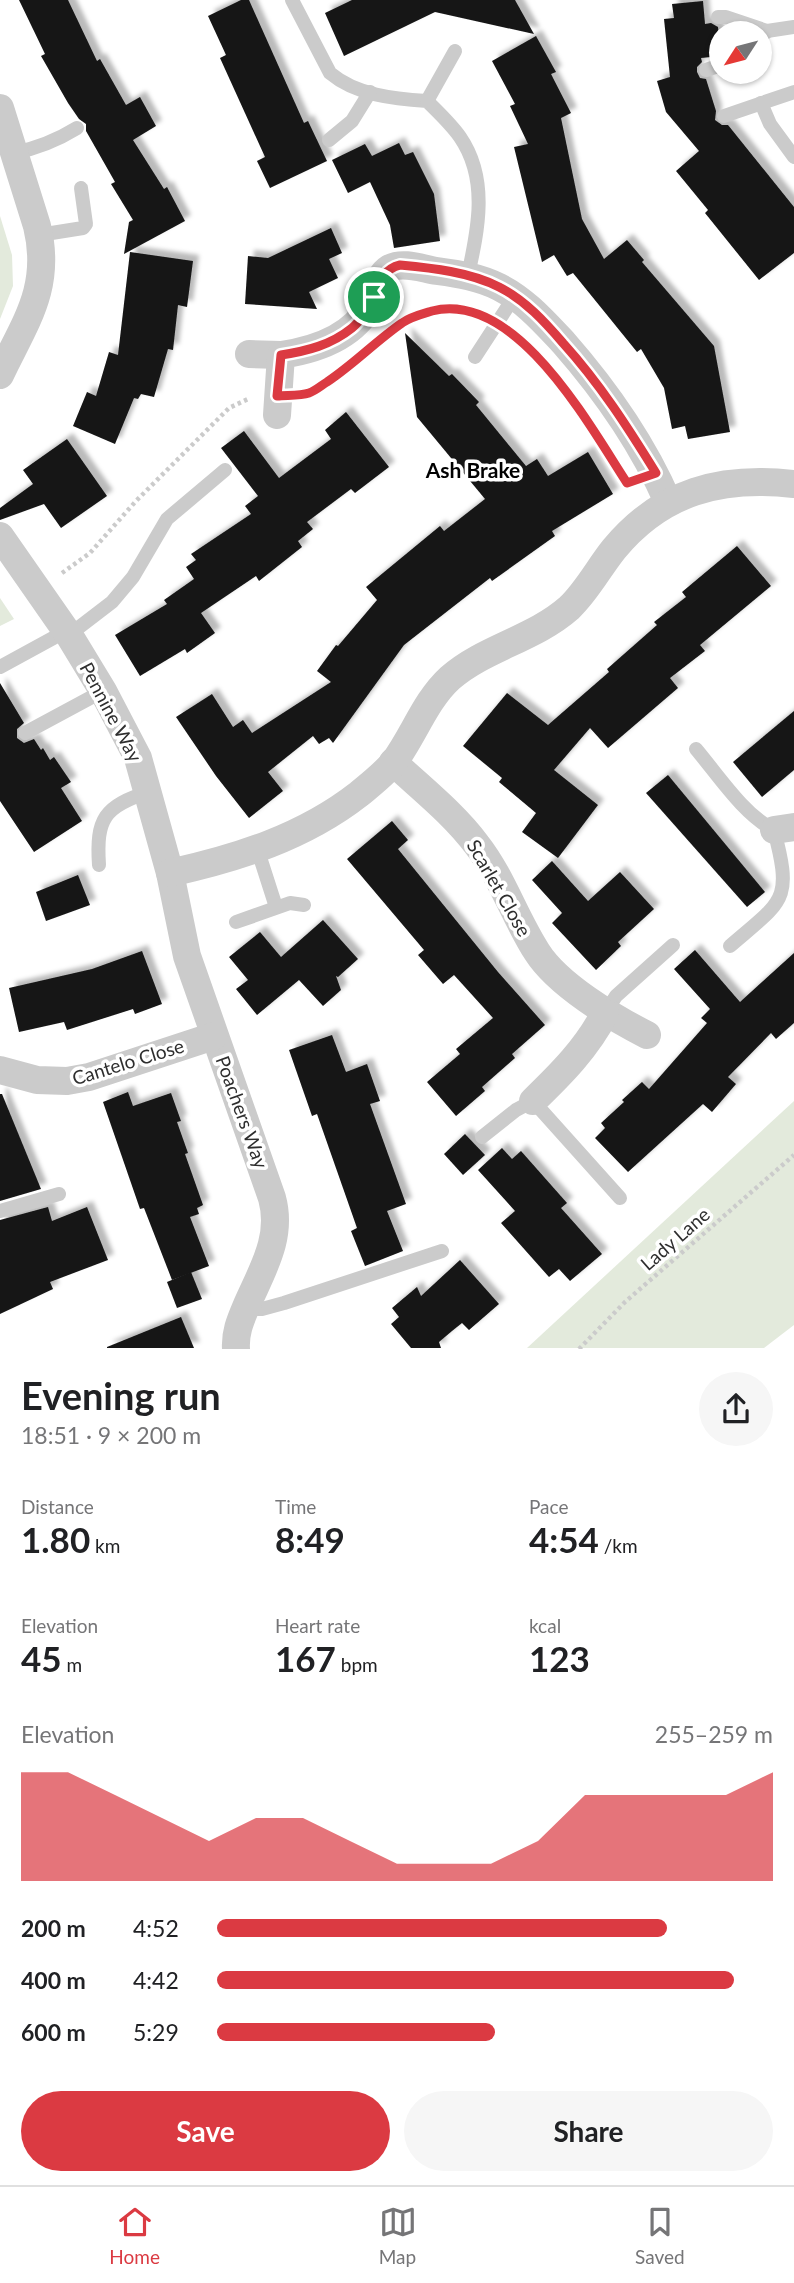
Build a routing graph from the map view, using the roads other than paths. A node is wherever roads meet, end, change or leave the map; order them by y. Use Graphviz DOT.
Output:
graph roads {
  1 [pos="292,0"];
  2 [pos="718,17"];
  3 [pos="734,21"];
  4 [pos="794,27"];
  5 [pos="772,33"];
  6 [pos="455,51"];
  7 [pos="709,69"];
  8 [pos="706,70"];
  9 [pos="370,92"];
  10 [pos="794,92"];
  11 [pos="427,101"];
  12 [pos="761,103"];
  13 [pos="0,108"];
  14 [pos="724,116"];
  15 [pos="77,128"];
  16 [pos="328,140"];
  17 [pos="14,153"];
  18 [pos="794,157"];
  19 [pos="81,188"];
  20 [pos="39,235"];
  21 [pos="468,275"];
  22 [pos="514,297"];
  23 [pos="249,354"];
  24 [pos="281,355"];
  25 [pos="475,357"];
  26 [pos="0,376"];
  27 [pos="277,406"];
  28 [pos="225,470"];
  29 [pos="794,484"];
  30 [pos="668,502"];
  31 [pos="0,536"];
  32 [pos="67,633"];
  33 [pos="0,667"];
  34 [pos="103,691"];
  35 [pos="25,733"];
  36 [pos="696,749"];
  37 [pos="393,762"];
  38 [pos="149,792"];
  39 [pos="784,828"];
  40 [pos="257,848"];
  41 [pos="99,866"];
  42 [pos="170,873"];
  43 [pos="304,905"];
  44 [pos="276,907"];
  45 [pos="236,922"];
  46 [pos="673,945"];
  47 [pos="730,946"];
  48 [pos="605,1013"];
  49 [pos="214,1035"];
  50 [pos="647,1035"];
  51 [pos="0,1070"];
  52 [pos="533,1101"];
  53 [pos="482,1137"];
  54 [pos="59,1194"];
  55 [pos="620,1198"];
  56 [pos="0,1211"];
  57 [pos="442,1251"];
  58 [pos="246,1308"];
  59 [pos="236,1349"];
  1 -- 9 [label="lane"];
  2 -- 3 [label="lane"];
  4 -- 5 [label="lane"];
  6 -- 11 [label="lane"];
  7 -- 8 [label="lane"];
  9 -- 11 [label="lane"];
  9 -- 16 [label="lane"];
  10 -- 12 [label="lane"];
  11 -- 21 [label="lane"];
  12 -- 14 [label="lane"];
  12 -- 18 [label="lane"];
  13 -- 17 [label="street"];
  15 -- 17 [label="lane"];
  17 -- 20 [label="street"];
  19 -- 20 [label="lane"];
  20 -- 26 [label="street"];
  21 -- 22 [label="street"];
  21 -- 24 [label="street"];
  22 -- 25 [label="lane"];
  22 -- 30 [label="street"];
  23 -- 24 [label="street"];
  24 -- 27 [label="street"];
  28 -- 32 [label="lane"];
  29 -- 30 [label="street"];
  30 -- 37 [label="street"];
  31 -- 32 [label="street, Pennine Way"];
  32 -- 33 [label="lane"];
  32 -- 34 [label="street, Pennine Way"];
  34 -- 35 [label="lane"];
  34 -- 38 [label="street, Pennine Way"];
  36 -- 39 [label="lane"];
  37 -- 40 [label="street"];
  37 -- 48 [label="street, Scarlet Close"];
  38 -- 41 [label="lane"];
  38 -- 42 [label="street, Pennine Way"];
  39 -- 47 [label="lane"];
  40 -- 42 [label="street"];
  40 -- 44 [label="lane"];
  42 -- 49 [label="street, Poachers Way"];
  43 -- 44 [label="lane"];
  44 -- 45 [label="lane"];
  46 -- 48 [label="lane"];
  48 -- 50 [label="street, Scarlet Close"];
  48 -- 52 [label="street"];
  49 -- 51 [label="street, Cantelo Close"];
  49 -- 58 [label="street, Poachers Way"];
  52 -- 53 [label="lane"];
  52 -- 55 [label="lane"];
  54 -- 56 [label="lane"];
  57 -- 58 [label="lane"];
  58 -- 59 [label="street, Poachers Way"];
}
